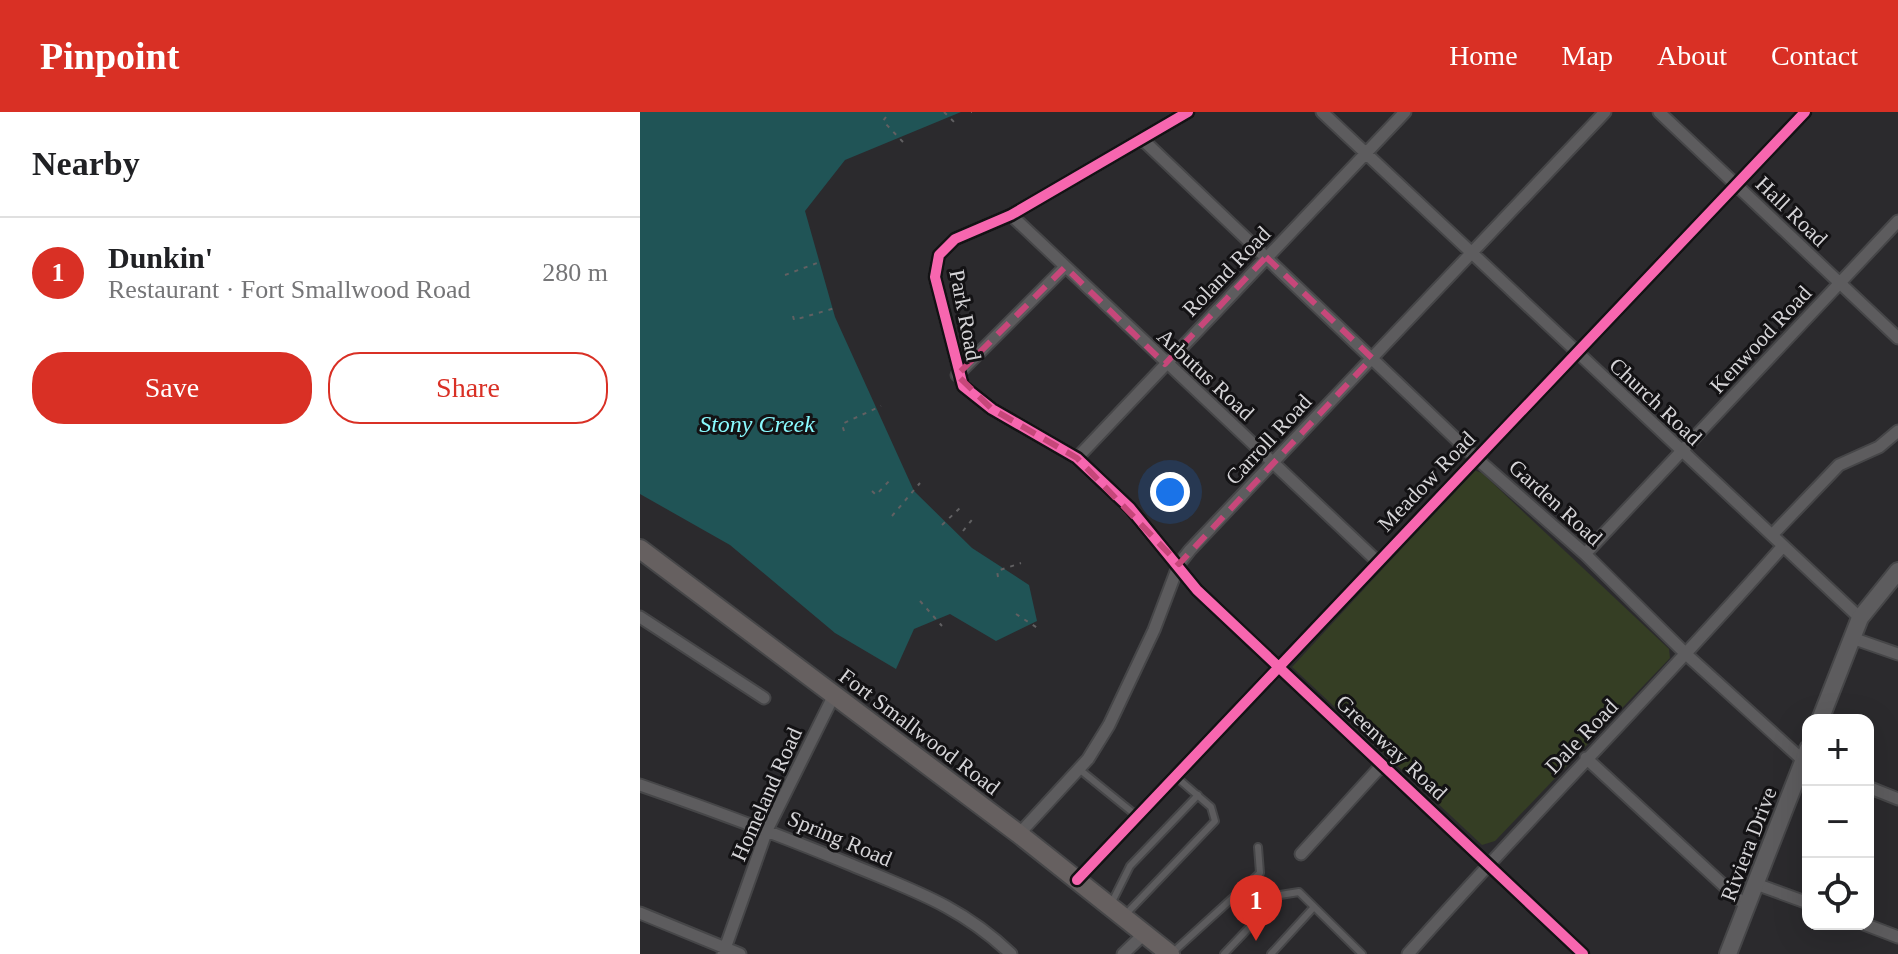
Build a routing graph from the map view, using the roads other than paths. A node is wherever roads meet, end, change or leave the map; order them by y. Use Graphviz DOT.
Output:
graph roads {
  1 [pos="1188,112"];
  2 [pos="1322,112"];
  3 [pos="1405,112"];
  4 [pos="1605,112"];
  5 [pos="1659,112"];
  6 [pos="1805,112"];
  7 [pos="1143,140"];
  8 [pos="1365,153"];
  9 [pos="1735,184"];
  10 [pos="1011,215"];
  11 [pos="1898,221"];
  12 [pos="1473,253"];
  13 [pos="1266,257"];
  14 [pos="1065,267"];
  15 [pos="1839,284"];
  16 [pos="1898,338"];
  17 [pos="1575,352"];
  18 [pos="1372,358"];
  19 [pos="1165,364"];
  20 [pos="957,375"];
  21 [pos="1898,431"];
  22 [pos="1681,452"];
  23 [pos="1077,458"];
  24 [pos="1476,458"];
  25 [pos="1272,463"];
  26 [pos="1772,535"];
  27 [pos="1783,546"];
  28 [pos="640,549"];
  29 [pos="1585,554"];
  30 [pos="1377,561"];
  31 [pos="1179,564"];
  32 [pos="1898,571"];
  33 [pos="640,617"];
  34 [pos="1860,618"];
  35 [pos="1852,638"];
  36 [pos="1898,654"];
  37 [pos="1687,655"];
  38 [pos="1277,667"];
  39 [pos="833,697"];
  40 [pos="764,698"];
  41 [pos="1822,714"];
  42 [pos="1802,755"];
  43 [pos="1586,758"];
  44 [pos="1381,766"];
  45 [pos="1802,768"];
  46 [pos="1079,769"];
  47 [pos="1175,776"];
  48 [pos="640,785"];
  49 [pos="1874,789"];
  50 [pos="1198,795"];
  51 [pos="1898,799"];
  52 [pos="1137,816"];
  53 [pos="767,830"];
  54 [pos="1019,834"];
  55 [pos="1258,847"];
  56 [pos="1301,854"];
  57 [pos="1488,864"];
  58 [pos="1077,880"];
  59 [pos="1756,884"];
  60 [pos="1802,901"];
  61 [pos="1314,907"];
  62 [pos="1747,907"];
  63 [pos="1117,911"];
  64 [pos="640,913"];
  65 [pos="1874,928"];
  66 [pos="1145,933"];
  67 [pos="1898,937"];
  68 [pos="725,951"];
  69 [pos="740,954"];
  70 [pos="1011,954"];
  71 [pos="1123,954"];
  72 [pos="1171,954"];
  73 [pos="1224,954"];
  74 [pos="1271,954"];
  75 [pos="1362,954"];
  76 [pos="1408,954"];
  77 [pos="1583,954"];
  78 [pos="1728,954"];
  1 -- 7 [label="street, Park Road"];
  2 -- 8 [label="street, Church Road"];
  3 -- 8 [label="street, Roland Road"];
  4 -- 12 [label="street, Carroll Road"];
  5 -- 9 [label="street, Hall Road"];
  6 -- 9 [label="street, Meadow Road"];
  7 -- 10 [label="street, Park Road"];
  7 -- 13 [label="street, Garden Road"];
  8 -- 12 [label="street, Church Road"];
  8 -- 13 [label="street, Roland Road"];
  9 -- 15 [label="street, Hall Road"];
  9 -- 17 [label="street, Meadow Road"];
  10 -- 14 [label="street, Arbutus Road"];
  10 -- 20 [label="street, Park Road"];
  11 -- 15 [label="street, Kenwood Road"];
  12 -- 17 [label="street, Church Road"];
  12 -- 18 [label="street, Carroll Road"];
  13 -- 18 [label="street, Garden Road"];
  13 -- 19 [label="street, Roland Road"];
  14 -- 19 [label="street, Arbutus Road"];
  14 -- 20 [label="street"];
  15 -- 16 [label="street, Hall Road"];
  15 -- 22 [label="street, Kenwood Road"];
  17 -- 22 [label="street, Church Road"];
  17 -- 24 [label="street, Meadow Road"];
  18 -- 24 [label="street, Garden Road"];
  18 -- 25 [label="street, Carroll Road"];
  19 -- 23 [label="street, Roland Road"];
  19 -- 25 [label="street, Arbutus Road"];
  20 -- 23 [label="street, Park Road"];
  21 -- 26 [label="street"];
  22 -- 26 [label="street, Church Road"];
  22 -- 29 [label="street, Kenwood Road"];
  23 -- 31 [label="street, Park Road"];
  24 -- 29 [label="street, Garden Road"];
  24 -- 30 [label="street, Meadow Road"];
  25 -- 30 [label="street, Arbutus Road"];
  25 -- 31 [label="street, Carroll Road"];
  26 -- 27 [label="street, Church Road"];
  27 -- 34 [label="street, Church Road"];
  27 -- 37 [label="street, Dale Road"];
  28 -- 39 [label="main road, Fort Smallwood Road"];
  29 -- 37 [label="street, Garden Road"];
  30 -- 38 [label="street, Meadow Road"];
  31 -- 38 [label="street, Greenway Road"];
  31 -- 46 [label="street, Carroll Road"];
  32 -- 34 [label="street"];
  33 -- 40 [label="street"];
  34 -- 35 [label="street"];
  35 -- 36 [label="street"];
  35 -- 41 [label="street"];
  37 -- 42 [label="street, Garden Road"];
  37 -- 43 [label="street, Dale Road"];
  38 -- 44 [label="street, Greenway Road"];
  38 -- 47 [label="street, Meadow Road"];
  39 -- 53 [label="street, Homeland Road"];
  39 -- 54 [label="main road, Fort Smallwood Road"];
  43 -- 57 [label="street, Dale Road"];
  43 -- 62 [label="street"];
  44 -- 56 [label="street"];
  44 -- 57 [label="street, Greenway Road"];
  45 -- 59 [label="street, Riviera Drive"];
  46 -- 52 [label="lane"];
  46 -- 54 [label="street, Carroll Road"];
  47 -- 50 [label="lane"];
  47 -- 52 [label="street, Meadow Road"];
  48 -- 53 [label="street, Spring Road"];
  49 -- 51 [label="street"];
  50 -- 63 [label="lane"];
  50 -- 63 [label="lane"];
  52 -- 58 [label="street, Meadow Road"];
  53 -- 68 [label="street, Homeland Road"];
  53 -- 70 [label="street, Spring Road"];
  54 -- 58 [label="main road, Fort Smallwood Road"];
  55 -- 72 [label="lane"];
  57 -- 76 [label="street, Dale Road"];
  57 -- 77 [label="street, Greenway Road"];
  58 -- 63 [label="main road, Fort Smallwood Road"];
  59 -- 60 [label="street"];
  59 -- 62 [label="street, Riviera Drive"];
  61 -- 73 [label="lane"];
  61 -- 74 [label="lane"];
  61 -- 75 [label="lane"];
  62 -- 78 [label="street, Riviera Drive"];
  63 -- 66 [label="main road, Fort Smallwood Road"];
  64 -- 68 [label="street"];
  65 -- 67 [label="street"];
  66 -- 71 [label="street"];
  66 -- 72 [label="main road, Fort Smallwood Road"];
  68 -- 69 [label="street"];
}
